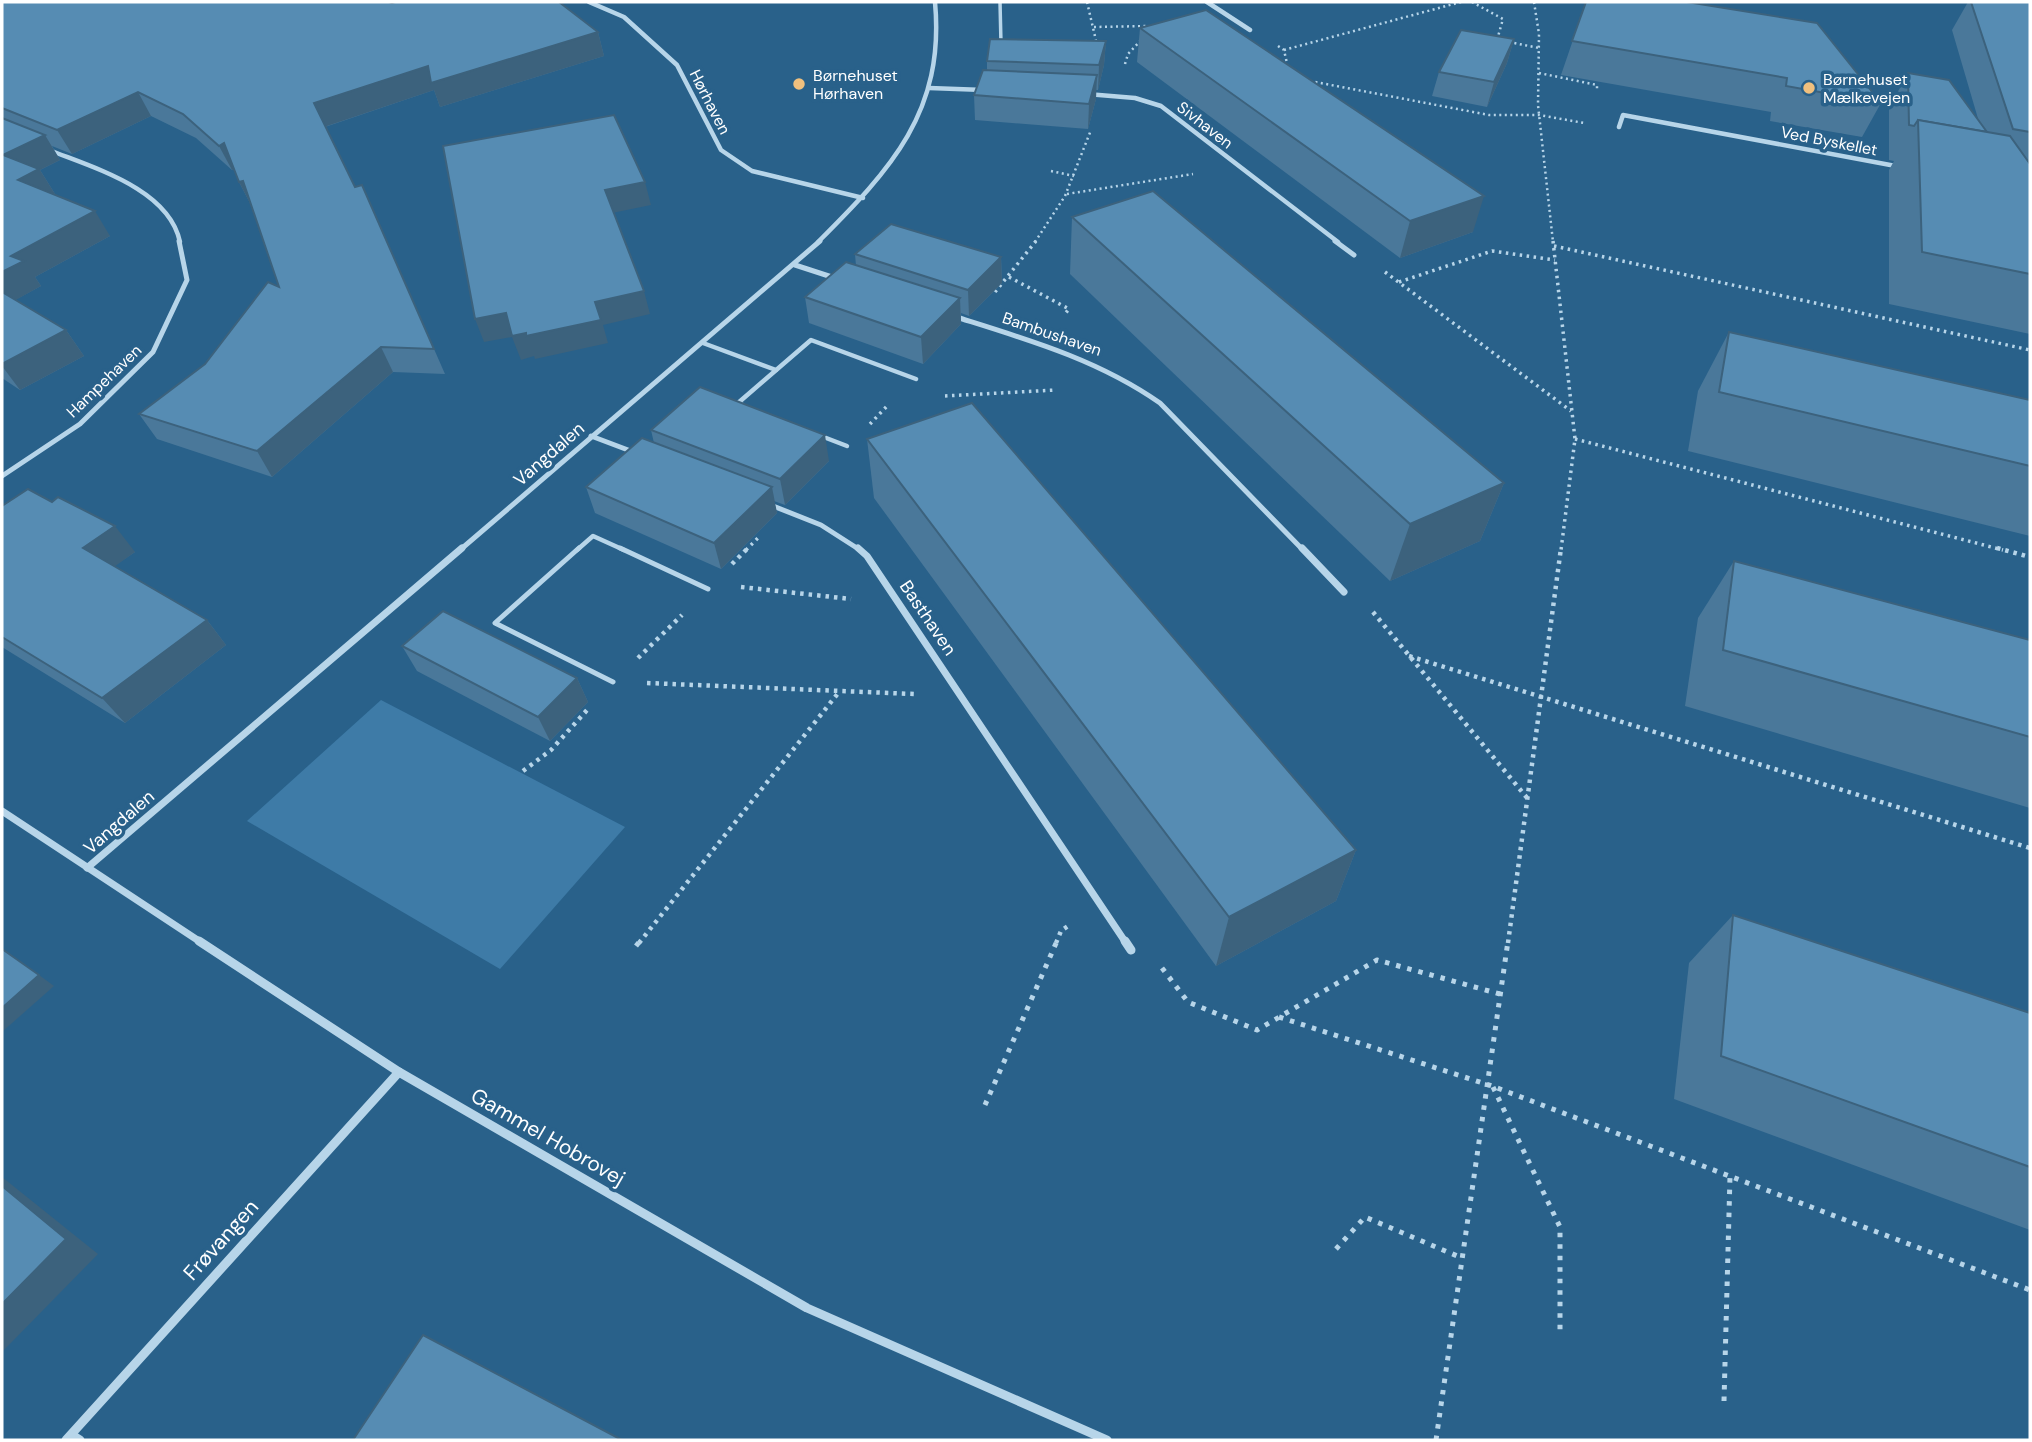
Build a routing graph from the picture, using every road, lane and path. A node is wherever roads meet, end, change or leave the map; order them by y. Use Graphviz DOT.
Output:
graph roads {
  1 [pos="589,2"];
  2 [pos="935,2"];
  3 [pos="1000,2"];
  4 [pos="1207,2"];
  5 [pos="1461,2"];
  6 [pos="1472,2"];
  7 [pos="1534,2"];
  8 [pos="1153,26"];
  9 [pos="1094,27"];
  10 [pos="1250,30"];
  11 [pos="1539,48"];
  12 [pos="1284,50"];
  13 [pos="1002,54"];
  14 [pos="1289,77"];
  15 [pos="1303,80"];
  16 [pos="929,88"];
  17 [pos="995,90"];
  18 [pos="1073,93"];
  19 [pos="1539,115"];
  20 [pos="1619,127"];
  21 [pos="40,147"];
  22 [pos="1239,166"];
  23 [pos="1905,168"];
  24 [pos="1051,172"];
  25 [pos="1074,176"];
  26 [pos="1067,194"];
  27 [pos="863,198"];
  28 [pos="1554,246"];
  29 [pos="1354,255"];
  30 [pos="1555,260"];
  31 [pos="795,265"];
  32 [pos="845,281"];
  33 [pos="1399,282"];
  34 [pos="946,314"];
  35 [pos="703,343"];
  36 [pos="2030,350"];
  37 [pos="776,370"];
  38 [pos="916,379"];
  39 [pos="1056,390"];
  40 [pos="936,396"];
  41 [pos="751,408"];
  42 [pos="1572,412"];
  43 [pos="811,432"];
  44 [pos="591,436"];
  45 [pos="1575,439"];
  46 [pos="847,446"];
  47 [pos="643,456"];
  48 [pos="2,476"];
  49 [pos="760,500"];
  50 [pos="2030,557"];
  51 [pos="739,587"];
  52 [pos="708,589"];
  53 [pos="1344,592"];
  54 [pos="900,605"];
  55 [pos="1409,656"];
  56 [pos="613,682"];
  57 [pos="840,691"];
  58 [pos="961,696"];
  59 [pos="1541,696"];
  60 [pos="1529,799"];
  61 [pos="2,811"];
  62 [pos="2030,848"];
  63 [pos="87,868"];
  64 [pos="1098,901"];
  65 [pos="636,946"];
  66 [pos="1130,950"];
  67 [pos="1500,994"];
  68 [pos="1279,1017"];
  69 [pos="399,1072"];
  70 [pos="1490,1085"];
  71 [pos="985,1105"];
  72 [pos="1730,1176"];
  73 [pos="1336,1249"];
  74 [pos="1462,1258"];
  75 [pos="2030,1290"];
  76 [pos="1560,1336"];
  77 [pos="1724,1401"];
  78 [pos="73,1438"];
  79 [pos="1107,1440"];
  80 [pos="1436,1440"];
  1 -- 27 [label="street, Hørhaven"];
  2 -- 16 [label="street, Vangdalen"];
  3 -- 13 [label="lane"];
  4 -- 10 [label="street"];
  5 -- 12 [label="path"];
  6 -- 11 [label="path"];
  7 -- 11 [label="path"];
  8 -- 9 [label="path"];
  10 -- 12 [label="path"];
  11 -- 19 [label="path"];
  12 -- 14 [label="path"];
  15 -- 19 [label="path"];
  16 -- 17 [label="street"];
  16 -- 27 [label="street, Vangdalen"];
  18 -- 22 [label="street, Sivhaven"];
  19 -- 20 [label="path"];
  19 -- 28 [label="path"];
  20 -- 23 [label="street, Ved Byskellet"];
  21 -- 48 [label="street, Hampehaven"];
  22 -- 26 [label="path"];
  22 -- 29 [label="street, Sivhaven"];
  24 -- 25 [label="path"];
  27 -- 31 [label="street, Vangdalen"];
  28 -- 30 [label="path"];
  28 -- 36 [label="path"];
  29 -- 33 [label="path"];
  30 -- 33 [label="path"];
  30 -- 42 [label="path"];
  31 -- 32 [label="street"];
  31 -- 35 [label="street, Vangdalen"];
  33 -- 42 [label="path"];
  34 -- 53 [label="street, Bambushaven"];
  35 -- 37 [label="lane"];
  35 -- 44 [label="street, Vangdalen"];
  37 -- 38 [label="lane"];
  37 -- 41 [label="lane"];
  39 -- 40 [label="path"];
  42 -- 45 [label="path"];
  43 -- 46 [label="lane"];
  44 -- 47 [label="street"];
  44 -- 63 [label="street, Vangdalen"];
  45 -- 50 [label="path"];
  45 -- 59 [label="path"];
  49 -- 54 [label="street, Basthaven"];
  51 -- 54 [label="path"];
  52 -- 56 [label="lane"];
  53 -- 55 [label="path"];
  54 -- 58 [label="street, Basthaven"];
  55 -- 59 [label="path"];
  55 -- 60 [label="path"];
  56 -- 57 [label="path"];
  57 -- 58 [label="path"];
  57 -- 65 [label="path"];
  58 -- 64 [label="street, Basthaven"];
  59 -- 60 [label="path"];
  59 -- 62 [label="path"];
  60 -- 67 [label="path"];
  61 -- 63 [label="street, Gammel Hobrovej"];
  63 -- 69 [label="street, Gammel Hobrovej"];
  64 -- 66 [label="street, Basthaven"];
  64 -- 71 [label="path"];
  66 -- 68 [label="path"];
  67 -- 68 [label="path"];
  67 -- 70 [label="path"];
  68 -- 70 [label="path"];
  69 -- 78 [label="street, Frøvangen"];
  69 -- 79 [label="street, Gammel Hobrovej"];
  70 -- 72 [label="path"];
  70 -- 74 [label="path"];
  70 -- 76 [label="path"];
  72 -- 75 [label="path"];
  72 -- 77 [label="path"];
  73 -- 74 [label="path"];
  74 -- 80 [label="path"];
}
